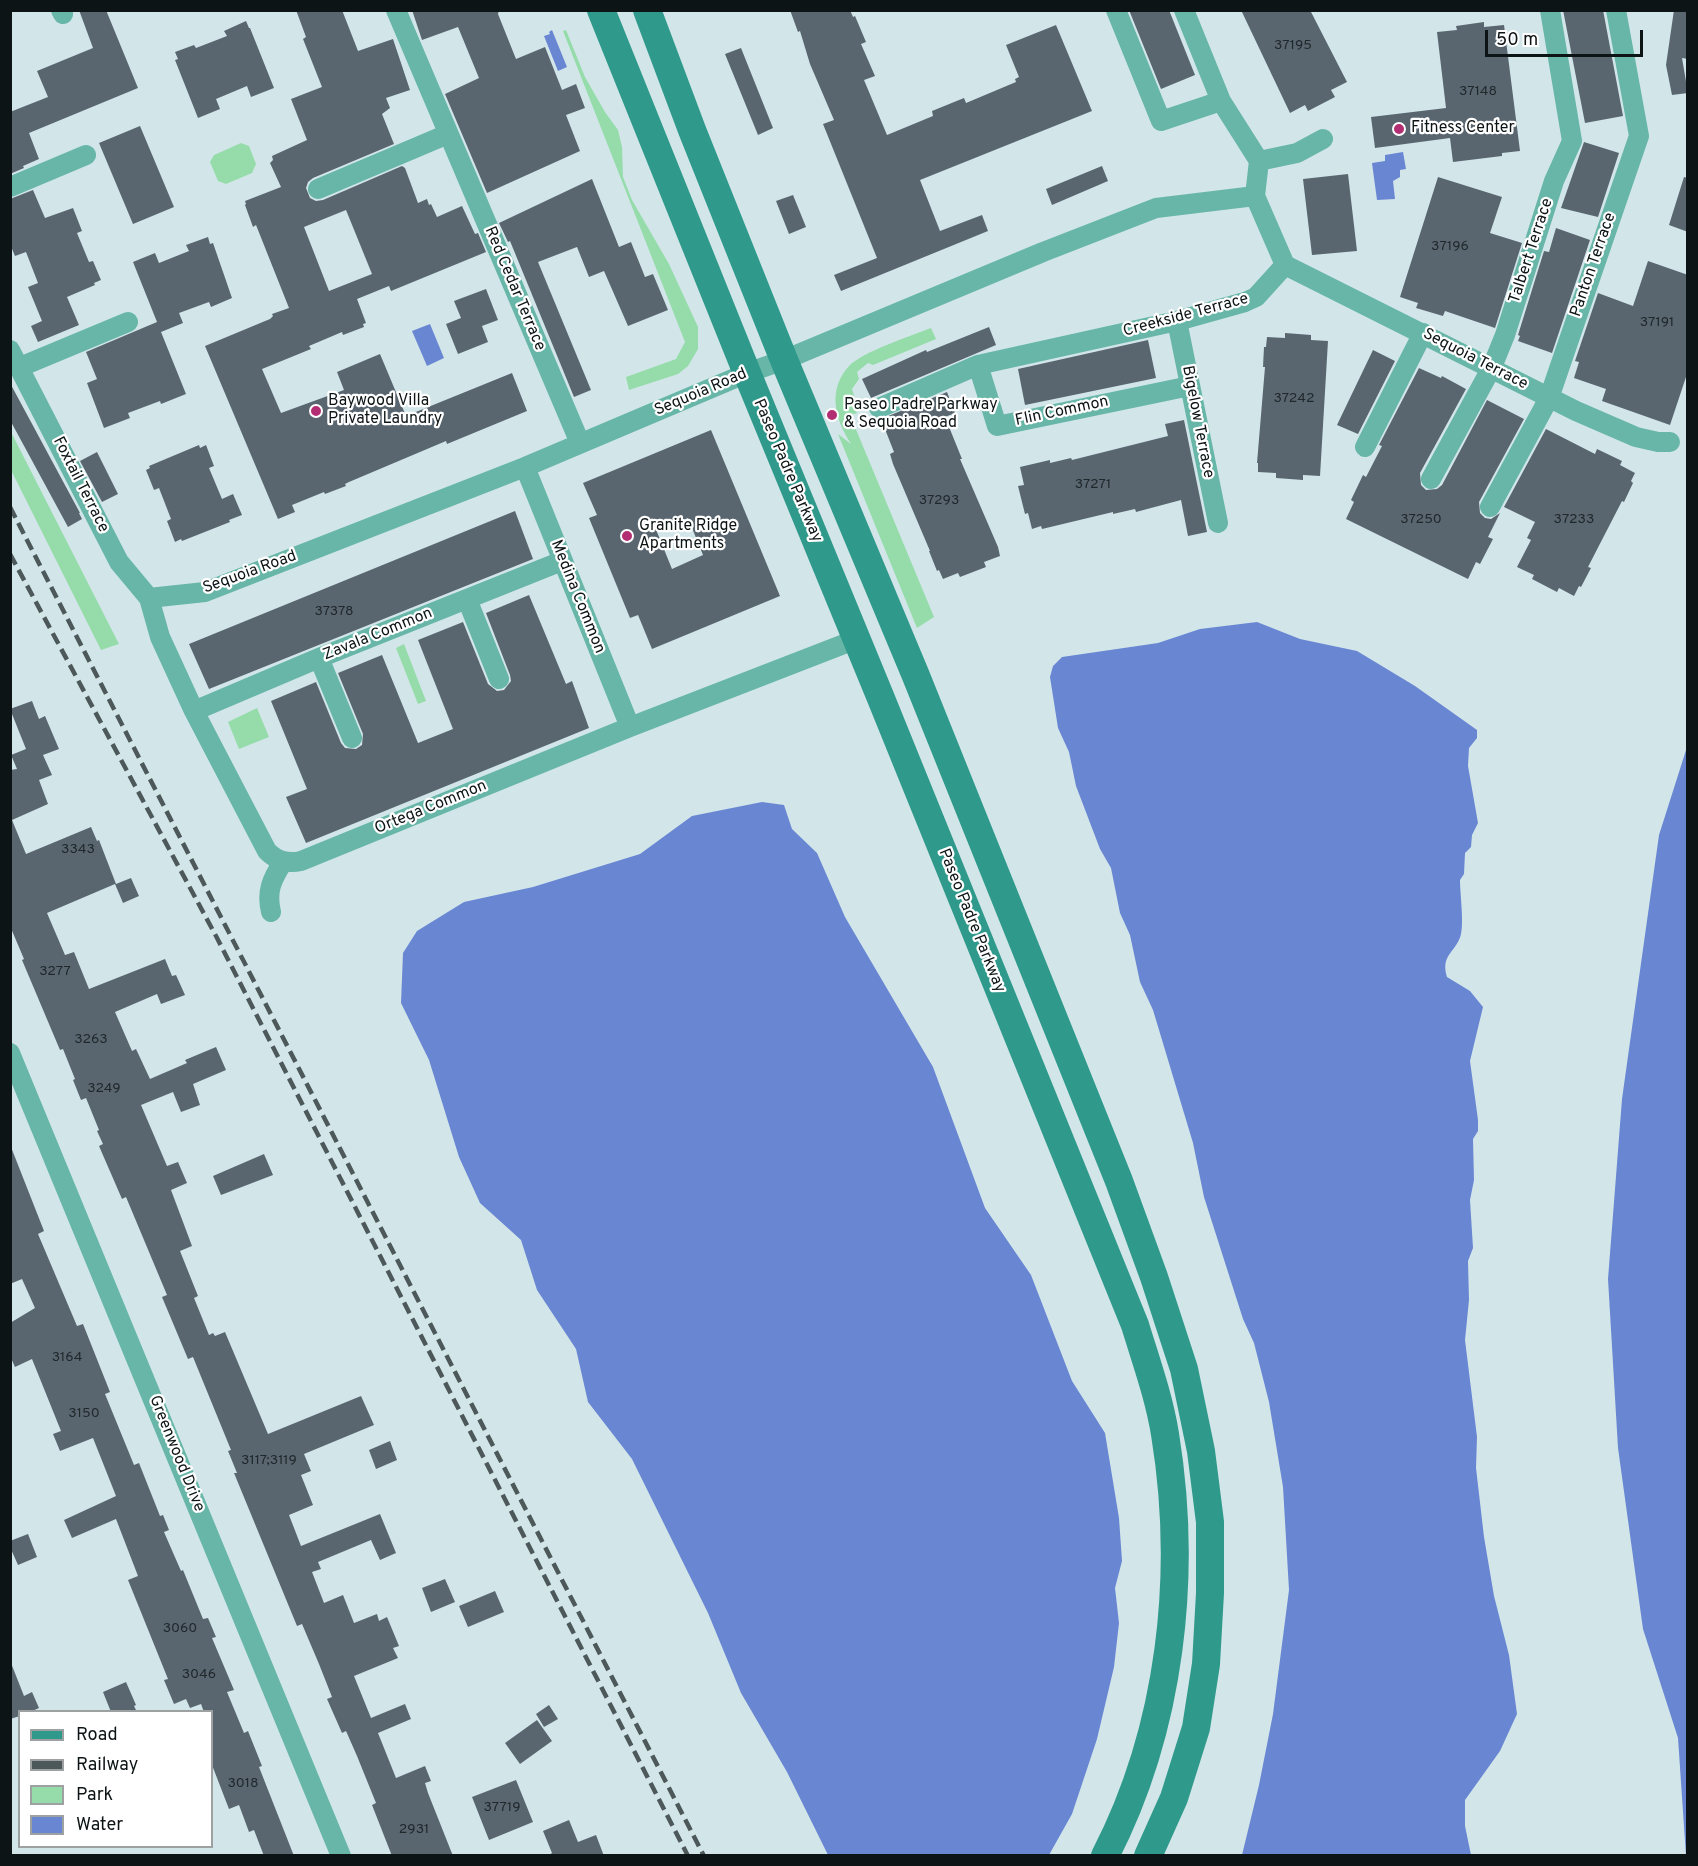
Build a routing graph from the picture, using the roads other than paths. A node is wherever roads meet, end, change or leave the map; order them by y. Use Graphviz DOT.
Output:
graph roads {
  1 [pos="396,10"];
  2 [pos="601,10"];
  3 [pos="647,10"];
  4 [pos="1116,10"];
  5 [pos="1184,10"];
  6 [pos="1550,10"];
  7 [pos="1616,10"];
  8 [pos="1221,101"];
  9 [pos="448,134"];
  10 [pos="1323,139"];
  11 [pos="86,155"];
  12 [pos="1259,161"];
  13 [pos="10,186"];
  14 [pos="318,189"];
  15 [pos="1255,196"];
  16 [pos="1285,265"];
  17 [pos="1177,321"];
  18 [pos="128,322"];
  19 [pos="1423,333"];
  20 [pos="15,358"];
  21 [pos="784,360"];
  22 [pos="978,365"];
  23 [pos="1492,367"];
  24 [pos="747,373"];
  25 [pos="1190,386"];
  26 [pos="1549,398"];
  27 [pos="879,408"];
  28 [pos="1670,442"];
  29 [pos="580,443"];
  30 [pos="1365,447"];
  31 [pos="525,467"];
  32 [pos="1431,479"];
  33 [pos="1490,507"];
  34 [pos="1218,523"];
  35 [pos="562,561"];
  36 [pos="149,598"];
  37 [pos="467,599"];
  38 [pos="857,639"];
  39 [pos="319,658"];
  40 [pos="499,679"];
  41 [pos="194,711"];
  42 [pos="630,728"];
  43 [pos="351,738"];
  44 [pos="283,862"];
  45 [pos="271,912"];
  46 [pos="10,1053"];
  47 [pos="340,1856"];
  48 [pos="1105,1856"];
  49 [pos="1148,1856"];
  1 -- 9 [label="street, Red Cedar Terrace"];
  2 -- 24 [label="main road, Paseo Padre Parkway"];
  3 -- 21 [label="main road"];
  4 -- 8 [label="street"];
  5 -- 8 [label="street"];
  6 -- 23 [label="street, Talbert Terrace"];
  7 -- 26 [label="street, Panton Terrace"];
  8 -- 12 [label="street"];
  9 -- 14 [label="street"];
  9 -- 29 [label="street, Red Cedar Terrace"];
  10 -- 12 [label="street"];
  11 -- 13 [label="street"];
  12 -- 15 [label="street"];
  15 -- 16 [label="street"];
  15 -- 21 [label="street, Sequoia Road"];
  16 -- 17 [label="street, Creekside Terrace"];
  16 -- 19 [label="street, Sequoia Terrace"];
  17 -- 22 [label="street, Creekside Terrace"];
  17 -- 25 [label="street, Bigelow Terrace"];
  18 -- 20 [label="street, Foxtail Terrace"];
  19 -- 23 [label="street, Sequoia Terrace"];
  19 -- 30 [label="street"];
  20 -- 36 [label="street, Foxtail Terrace"];
  21 -- 24 [label="street, Sequoia Road"];
  21 -- 49 [label="main road"];
  22 -- 25 [label="street, Flin Common"];
  22 -- 27 [label="street, Creekside Terrace"];
  23 -- 26 [label="street, Sequoia Terrace"];
  23 -- 32 [label="street, Talbert Terrace"];
  24 -- 29 [label="street, Sequoia Road"];
  24 -- 38 [label="main road, Paseo Padre Parkway"];
  25 -- 34 [label="street, Bigelow Terrace"];
  26 -- 28 [label="street, Sequoia Terrace"];
  26 -- 33 [label="street, Panton Terrace"];
  29 -- 31 [label="street, Sequoia Road"];
  31 -- 35 [label="street, Medina Common"];
  31 -- 36 [label="street, Sequoia Road"];
  35 -- 37 [label="street, Zavala Common"];
  35 -- 42 [label="street, Medina Common"];
  36 -- 41 [label="street"];
  37 -- 39 [label="street, Zavala Common"];
  37 -- 40 [label="street"];
  38 -- 42 [label="street, Ortega Common"];
  38 -- 48 [label="main road, Paseo Padre Parkway"];
  39 -- 41 [label="street, Zavala Common"];
  39 -- 43 [label="street"];
  41 -- 44 [label="street"];
  42 -- 44 [label="street, Ortega Common"];
  44 -- 45 [label="street"];
  46 -- 47 [label="street, Greenwood Drive"];
}
